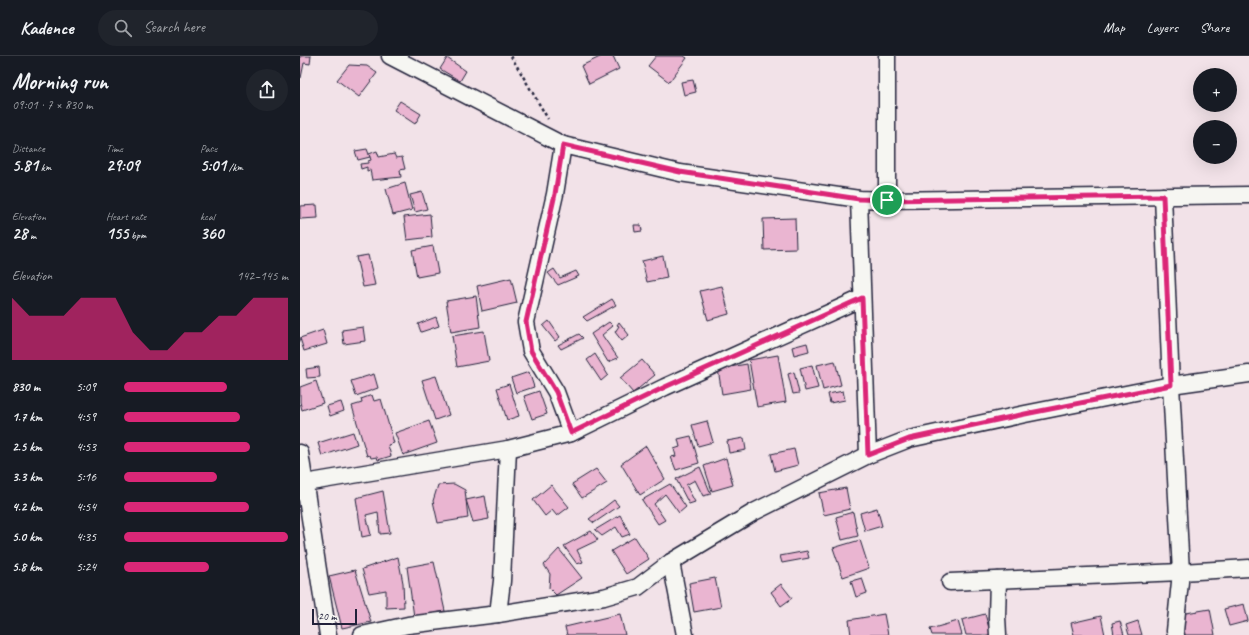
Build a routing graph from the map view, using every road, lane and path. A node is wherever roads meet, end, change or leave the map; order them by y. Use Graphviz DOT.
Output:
graph roads {
  1 [pos="390,56"];
  2 [pos="511,56"];
  3 [pos="887,56"];
  4 [pos="563,145"];
  5 [pos="1249,195"];
  6 [pos="1163,196"];
  7 [pos="859,199"];
  8 [pos="887,200"];
  9 [pos="862,298"];
  10 [pos="1249,374"];
  11 [pos="1171,385"];
  12 [pos="571,433"];
  13 [pos="508,449"];
  14 [pos="300,453"];
  15 [pos="868,455"];
  16 [pos="305,483"];
  17 [pos="671,562"];
  18 [pos="1249,568"];
  19 [pos="1181,572"];
  20 [pos="998,580"];
  21 [pos="950,582"];
  22 [pos="498,614"];
  23 [pos="328,635"];
  24 [pos="362,635"];
  25 [pos="685,635"];
  26 [pos="998,635"];
  27 [pos="1176,635"];
  1 -- 4 [label="street"];
  2 -- 4 [label="path"];
  3 -- 8 [label="street"];
  4 -- 7 [label="street"];
  4 -- 12 [label="street"];
  5 -- 6 [label="street"];
  6 -- 8 [label="street"];
  6 -- 11 [label="street"];
  7 -- 8 [label="street"];
  7 -- 9 [label="street"];
  9 -- 12 [label="street"];
  9 -- 15 [label="street"];
  10 -- 11 [label="street"];
  11 -- 15 [label="street"];
  11 -- 19 [label="street"];
  12 -- 13 [label="street"];
  13 -- 16 [label="street"];
  13 -- 22 [label="street"];
  14 -- 16 [label="street"];
  15 -- 17 [label="street"];
  16 -- 23 [label="street"];
  17 -- 22 [label="street"];
  17 -- 25 [label="street"];
  18 -- 19 [label="street"];
  19 -- 20 [label="street"];
  19 -- 27 [label="street"];
  20 -- 21 [label="street"];
  20 -- 26 [label="street"];
  22 -- 24 [label="street"];
}
